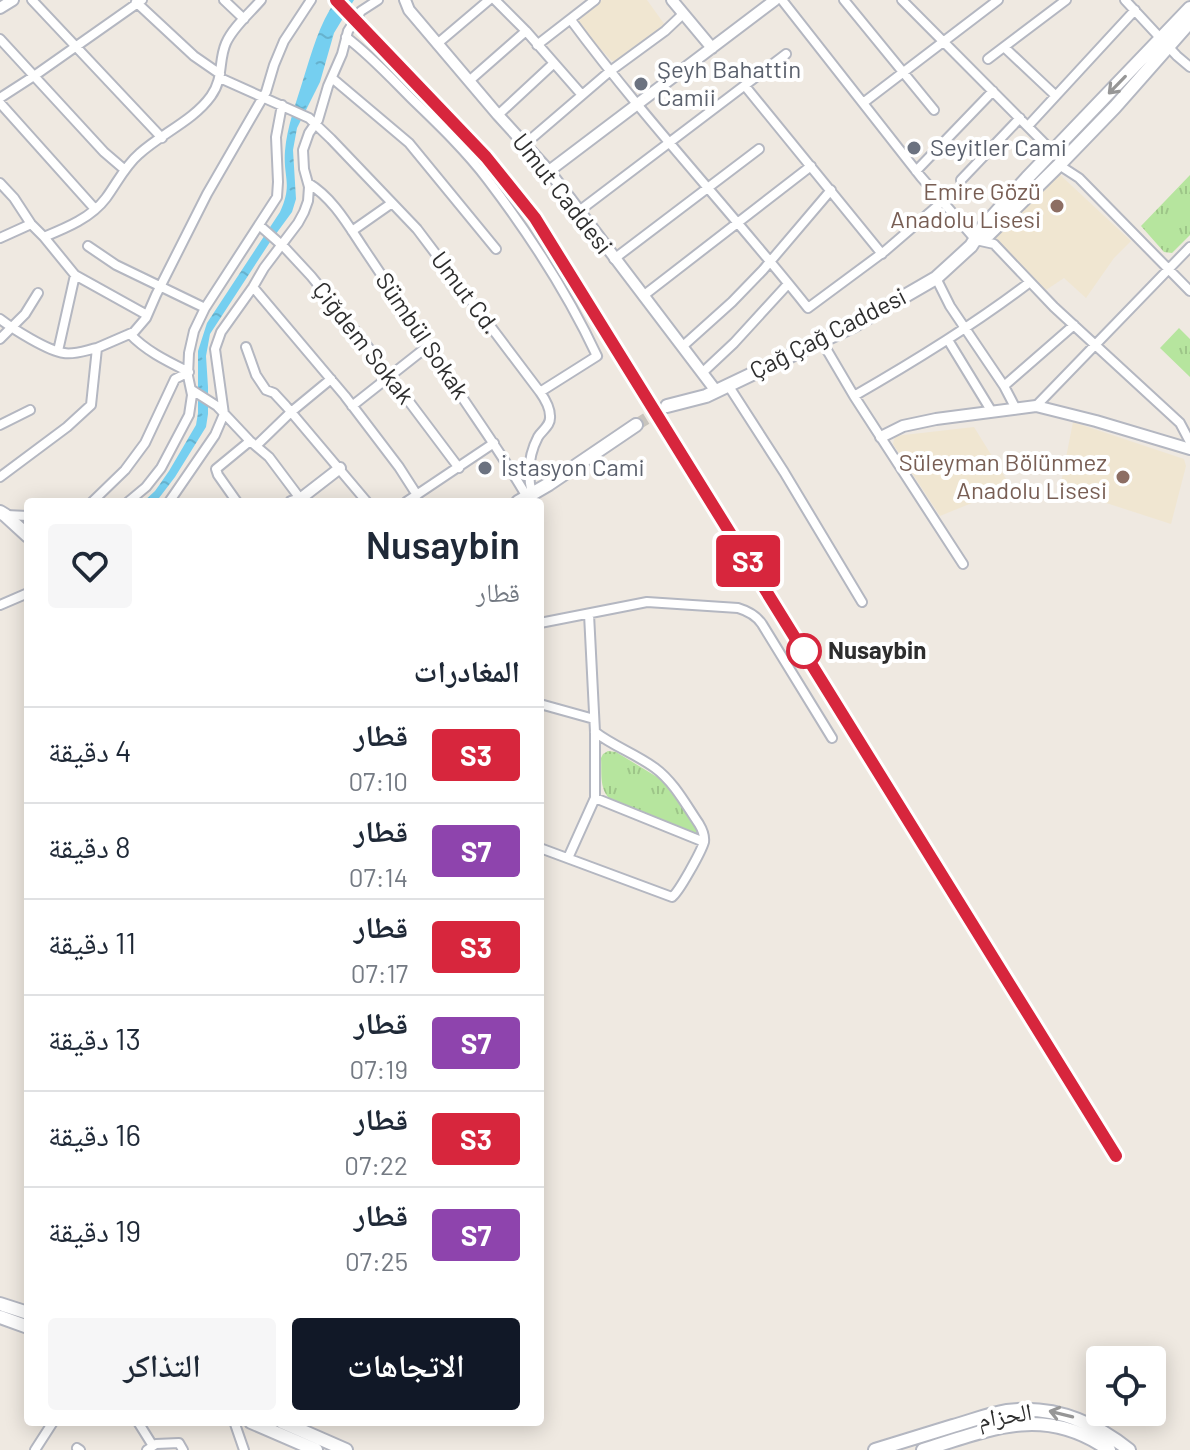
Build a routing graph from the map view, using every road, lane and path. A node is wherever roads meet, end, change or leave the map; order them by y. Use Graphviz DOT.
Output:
graph roads {
  1 [pos="13,0"];
  2 [pos="32,0"];
  3 [pos="224,0"];
  4 [pos="261,0"];
  5 [pos="311,0"];
  6 [pos="378,0"];
  7 [pos="405,0"];
  8 [pos="492,0"];
  9 [pos="595,0"];
  10 [pos="672,0"];
  11 [pos="775,0"];
  12 [pos="782,0"];
  13 [pos="844,0"];
  14 [pos="902,0"];
  15 [pos="998,0"];
  16 [pos="1066,0"];
  17 [pos="1125,0"];
  18 [pos="137,1"];
  19 [pos="0,8"];
  20 [pos="1190,8"];
  21 [pos="1135,10"];
  22 [pos="683,14"];
  23 [pos="244,19"];
  24 [pos="571,20"];
  25 [pos="1190,22"];
  26 [pos="526,31"];
  27 [pos="346,37"];
  28 [pos="0,39"];
  29 [pos="1165,42"];
  30 [pos="943,43"];
  31 [pos="437,44"];
  32 [pos="537,45"];
  33 [pos="76,47"];
  34 [pos="1004,47"];
  35 [pos="712,48"];
  36 [pos="786,54"];
  37 [pos="988,59"];
  38 [pos="553,64"];
  39 [pos="1190,67"];
  40 [pos="609,72"];
  41 [pos="902,73"];
  42 [pos="34,76"];
  43 [pos="220,76"];
  44 [pos="332,78"];
  45 [pos="469,81"];
  46 [pos="745,86"];
  47 [pos="993,91"];
  48 [pos="582,95"];
  49 [pos="1055,95"];
  50 [pos="264,97"];
  51 [pos="0,101"];
  52 [pos="863,103"];
  53 [pos="637,106"];
  54 [pos="286,107"];
  55 [pos="934,110"];
  56 [pos="498,115"];
  57 [pos="1020,118"];
  58 [pos="312,121"];
  59 [pos="1028,126"];
  60 [pos="162,138"];
  61 [pos="669,143"];
  62 [pos="525,144"];
  63 [pos="759,149"];
  64 [pos="1053,152"];
  65 [pos="1059,165"];
  66 [pos="811,166"];
  67 [pos="125,170"];
  68 [pos="549,171"];
  69 [pos="916,171"];
  70 [pos="961,180"];
  71 [pos="0,183"];
  72 [pos="308,183"];
  73 [pos="707,187"];
  74 [pos="831,190"];
  75 [pos="942,202"];
  76 [pos="392,203"];
  77 [pos="95,209"];
  78 [pos="579,211"];
  79 [pos="738,223"];
  80 [pos="31,224"];
  81 [pos="262,226"];
  82 [pos="352,231"];
  83 [pos="44,237"];
  84 [pos="0,238"];
  85 [pos="976,240"];
  86 [pos="279,243"];
  87 [pos="88,246"];
  88 [pos="1190,247"];
  89 [pos="496,249"];
  90 [pos="882,254"];
  91 [pos="614,259"];
  92 [pos="771,261"];
  93 [pos="1169,269"];
  94 [pos="75,275"];
  95 [pos="936,278"];
  96 [pos="1030,282"];
  97 [pos="788,284"];
  98 [pos="160,287"];
  99 [pos="253,287"];
  100 [pos="1190,291"];
  101 [pos="38,293"];
  102 [pos="643,296"];
  103 [pos="205,308"];
  104 [pos="147,315"];
  105 [pos="0,319"];
  106 [pos="1074,325"];
  107 [pos="11,328"];
  108 [pos="965,329"];
  109 [pos="130,334"];
  110 [pos="0,339"];
  111 [pos="821,340"];
  112 [pos="948,340"];
  113 [pos="1095,345"];
  114 [pos="428,346"];
  115 [pos="683,346"];
  116 [pos="246,347"];
  117 [pos="97,348"];
  118 [pos="58,351"];
  119 [pos="189,372"];
  120 [pos="702,373"];
  121 [pos="389,376"];
  122 [pos="331,379"];
  123 [pos="1004,386"];
  124 [pos="722,388"];
  125 [pos="191,389"];
  126 [pos="540,392"];
  127 [pos="854,396"];
  128 [pos="352,406"];
  129 [pos="667,406"];
  130 [pos="1036,406"];
  131 [pos="1016,409"];
  132 [pos="30,410"];
  133 [pos="291,412"];
  134 [pos="992,412"];
  135 [pos="224,414"];
  136 [pos="0,425"];
  137 [pos="636,425"];
  138 [pos="881,437"];
  139 [pos="1190,442"];
  140 [pos="494,443"];
  141 [pos="253,444"];
  142 [pos="1190,449"];
  143 [pos="340,468"];
  144 [pos="459,468"];
  145 [pos="0,477"];
  146 [pos="417,495"];
  147 [pos="96,498"];
  148 [pos="133,498"];
  149 [pos="172,498"];
  150 [pos="234,498"];
  151 [pos="296,498"];
  152 [pos="302,498"];
  153 [pos="364,498"];
  154 [pos="412,498"];
  155 [pos="526,498"];
  156 [pos="3,514"];
  157 [pos="24,516"];
  158 [pos="24,532"];
  159 [pos="963,564"];
  160 [pos="24,595"];
  161 [pos="862,602"];
  162 [pos="0,605"];
  163 [pos="589,614"];
  164 [pos="544,622"];
  165 [pos="544,705"];
  166 [pos="594,719"];
  167 [pos="595,732"];
  168 [pos="832,738"];
  169 [pos="595,798"];
  170 [pos="704,842"];
  171 [pos="544,849"];
  172 [pos="568,858"];
  173 [pos="0,1304"];
  174 [pos="24,1312"];
  175 [pos="0,1317"];
  176 [pos="24,1326"];
  177 [pos="50,1426"];
  178 [pos="140,1426"];
  179 [pos="236,1426"];
  180 [pos="260,1426"];
  181 [pos="291,1426"];
  182 [pos="150,1448"];
  183 [pos="313,1449"];
  184 [pos="35,1450"];
  185 [pos="183,1450"];
  186 [pos="244,1450"];
  187 [pos="346,1450"];
  188 [pos="875,1450"];
  189 [pos="923,1450"];
  190 [pos="1109,1450"];
  191 [pos="1129,1450"];
  1 -- 19 [label="street"];
  2 -- 33 [label="street"];
  3 -- 23 [label="street"];
  4 -- 23 [label="street"];
  5 -- 50 [label="street"];
  6 -- 27 [label="street"];
  7 -- 31 [label="street, Umut Caddesi"];
  8 -- 26 [label="street"];
  8 -- 31 [label="street"];
  9 -- 24 [label="street"];
  10 -- 22 [label="street"];
  11 -- 35 [label="street"];
  12 -- 52 [label="street"];
  13 -- 41 [label="street"];
  14 -- 30 [label="street"];
  15 -- 30 [label="street"];
  16 -- 34 [label="street"];
  17 -- 21 [label="street"];
  18 -- 33 [label="street"];
  18 -- 43 [label="street"];
  20 -- 29 [label="main road"];
  21 -- 29 [label="street"];
  21 -- 49 [label="street"];
  22 -- 35 [label="street"];
  22 -- 40 [label="street"];
  23 -- 43 [label="street"];
  24 -- 32 [label="street"];
  24 -- 40 [label="street"];
  25 -- 29 [label="main road"];
  26 -- 32 [label="street"];
  26 -- 45 [label="street"];
  27 -- 44 [label="street"];
  27 -- 126 [label="street"];
  28 -- 42 [label="street"];
  29 -- 39 [label="street"];
  29 -- 64 [label="main road, one-way"];
  29 -- 65 [label="main road"];
  30 -- 41 [label="street"];
  30 -- 47 [label="street"];
  31 -- 45 [label="street, Umut Caddesi"];
  32 -- 38 [label="street"];
  33 -- 42 [label="street"];
  33 -- 60 [label="street"];
  34 -- 37 [label="street"];
  34 -- 49 [label="street"];
  35 -- 53 [label="street"];
  36 -- 46 [label="street"];
  38 -- 48 [label="street"];
  38 -- 56 [label="street"];
  40 -- 48 [label="street"];
  40 -- 53 [label="street"];
  41 -- 52 [label="street"];
  41 -- 55 [label="street"];
  42 -- 51 [label="street"];
  42 -- 67 [label="street"];
  43 -- 50 [label="street"];
  43 -- 60 [label="street"];
  44 -- 58 [label="street"];
  44 -- 89 [label="street"];
  45 -- 56 [label="street, Umut Caddesi"];
  46 -- 61 [label="street"];
  46 -- 66 [label="street"];
  47 -- 57 [label="street"];
  47 -- 69 [label="street"];
  48 -- 62 [label="street"];
  49 -- 59 [label="street"];
  50 -- 54 [label="street"];
  50 -- 98 [label="street"];
  51 -- 77 [label="street"];
  52 -- 69 [label="street"];
  53 -- 61 [label="street"];
  53 -- 68 [label="street"];
  54 -- 58 [label="street"];
  54 -- 81 [label="street"];
  56 -- 62 [label="street, Umut Caddesi"];
  57 -- 59 [label="street"];
  57 -- 70 [label="street"];
  58 -- 72 [label="street"];
  58 -- 76 [label="street, Umut Cd."];
  59 -- 64 [label="street"];
  60 -- 67 [label="street"];
  61 -- 73 [label="street"];
  61 -- 78 [label="street"];
  62 -- 68 [label="street, Umut Caddesi"];
  63 -- 73 [label="street"];
  64 -- 85 [label="main road"];
  65 -- 85 [label="main road"];
  65 -- 93 [label="street"];
  66 -- 74 [label="street"];
  66 -- 79 [label="street"];
  67 -- 77 [label="street"];
  68 -- 78 [label="street, Umut Caddesi"];
  69 -- 75 [label="street"];
  71 -- 80 [label="street"];
  72 -- 82 [label="street, Sümbül Sokak"];
  72 -- 86 [label="street"];
  73 -- 79 [label="street"];
  73 -- 91 [label="street"];
  74 -- 90 [label="street"];
  74 -- 92 [label="street"];
  75 -- 85 [label="street"];
  75 -- 90 [label="street"];
  76 -- 82 [label="street"];
  76 -- 126 [label="street, Umut Cd."];
  77 -- 83 [label="street"];
  78 -- 91 [label="street, Umut Caddesi"];
  79 -- 92 [label="street"];
  79 -- 102 [label="street"];
  80 -- 83 [label="street"];
  80 -- 84 [label="street"];
  81 -- 86 [label="street, Çiğdem Sokak"];
  81 -- 103 [label="street"];
  82 -- 114 [label="street, Sümbül Sokak"];
  83 -- 94 [label="street"];
  85 -- 95 [label="main road, Çağ Çağ Caddesi"];
  85 -- 96 [label="street"];
  86 -- 99 [label="street"];
  86 -- 121 [label="street, Çiğdem Sokak"];
  87 -- 98 [label="street"];
  88 -- 93 [label="street"];
  90 -- 97 [label="street"];
  91 -- 102 [label="street, Umut Caddesi"];
  92 -- 97 [label="street"];
  92 -- 115 [label="street"];
  93 -- 100 [label="street"];
  93 -- 113 [label="street"];
  94 -- 104 [label="street"];
  94 -- 118 [label="street"];
  95 -- 108 [label="street"];
  95 -- 111 [label="main road, Çağ Çağ Caddesi"];
  96 -- 106 [label="street"];
  96 -- 108 [label="street"];
  97 -- 120 [label="street"];
  98 -- 103 [label="street"];
  98 -- 104 [label="street"];
  99 -- 122 [label="street"];
  99 -- 135 [label="street"];
  101 -- 107 [label="street"];
  102 -- 115 [label="street, Umut Caddesi"];
  103 -- 119 [label="street"];
  104 -- 109 [label="street"];
  105 -- 107 [label="street"];
  106 -- 113 [label="street"];
  106 -- 123 [label="street"];
  107 -- 110 [label="street"];
  107 -- 118 [label="street"];
  108 -- 112 [label="street"];
  108 -- 123 [label="street"];
  109 -- 117 [label="street"];
  109 -- 119 [label="street"];
  111 -- 124 [label="main road, Çağ Çağ Caddesi"];
  111 -- 127 [label="street"];
  112 -- 127 [label="street"];
  112 -- 134 [label="street"];
  113 -- 130 [label="street"];
  113 -- 139 [label="street"];
  114 -- 121 [label="street"];
  114 -- 140 [label="street, Sümbül Sokak"];
  115 -- 120 [label="street, Umut Caddesi"];
  116 -- 133 [label="street"];
  117 -- 118 [label="street"];
  117 -- 145 [label="street"];
  119 -- 125 [label="street"];
  119 -- 147 [label="street"];
  120 -- 124 [label="street, Umut Caddesi"];
  121 -- 128 [label="street"];
  121 -- 144 [label="street, Çiğdem Sokak"];
  122 -- 128 [label="street"];
  122 -- 133 [label="street"];
  123 -- 131 [label="street"];
  124 -- 129 [label="main road, Çağ Çağ Caddesi"];
  124 -- 161 [label="street"];
  125 -- 135 [label="street"];
  125 -- 148 [label="street"];
  126 -- 155 [label="street, Umut Cd."];
  127 -- 138 [label="street"];
  128 -- 146 [label="street"];
  130 -- 131 [label="street"];
  130 -- 142 [label="street"];
  131 -- 134 [label="street"];
  132 -- 136 [label="street"];
  133 -- 141 [label="street"];
  133 -- 143 [label="street"];
  134 -- 138 [label="street"];
  135 -- 141 [label="street"];
  135 -- 149 [label="street"];
  137 -- 155 [label="main road"];
  138 -- 159 [label="street"];
  140 -- 144 [label="street"];
  140 -- 155 [label="street, Sümbül Sokak"];
  141 -- 150 [label="street"];
  141 -- 151 [label="street"];
  143 -- 152 [label="street"];
  143 -- 153 [label="street"];
  144 -- 146 [label="street"];
  146 -- 154 [label="street"];
  156 -- 157 [label="street"];
  156 -- 158 [label="main road"];
  160 -- 162 [label="street"];
  163 -- 164 [label="street"];
  163 -- 166 [label="street"];
  163 -- 168 [label="street"];
  165 -- 166 [label="street"];
  166 -- 167 [label="street"];
  167 -- 169 [label="street"];
  167 -- 170 [label="street"];
  169 -- 170 [label="street"];
  169 -- 172 [label="street"];
  170 -- 172 [label="street"];
  171 -- 172 [label="street"];
  173 -- 174 [label="main road"];
  175 -- 176 [label="main road"];
  177 -- 184 [label="street"];
  178 -- 182 [label="street"];
  179 -- 186 [label="street"];
  180 -- 183 [label="main road"];
  181 -- 187 [label="main road"];
  182 -- 185 [label="street"];
  191 -- 188 [label="main road, الحزام, one-way"];
  189 -- 190 [label="main road"];
}
